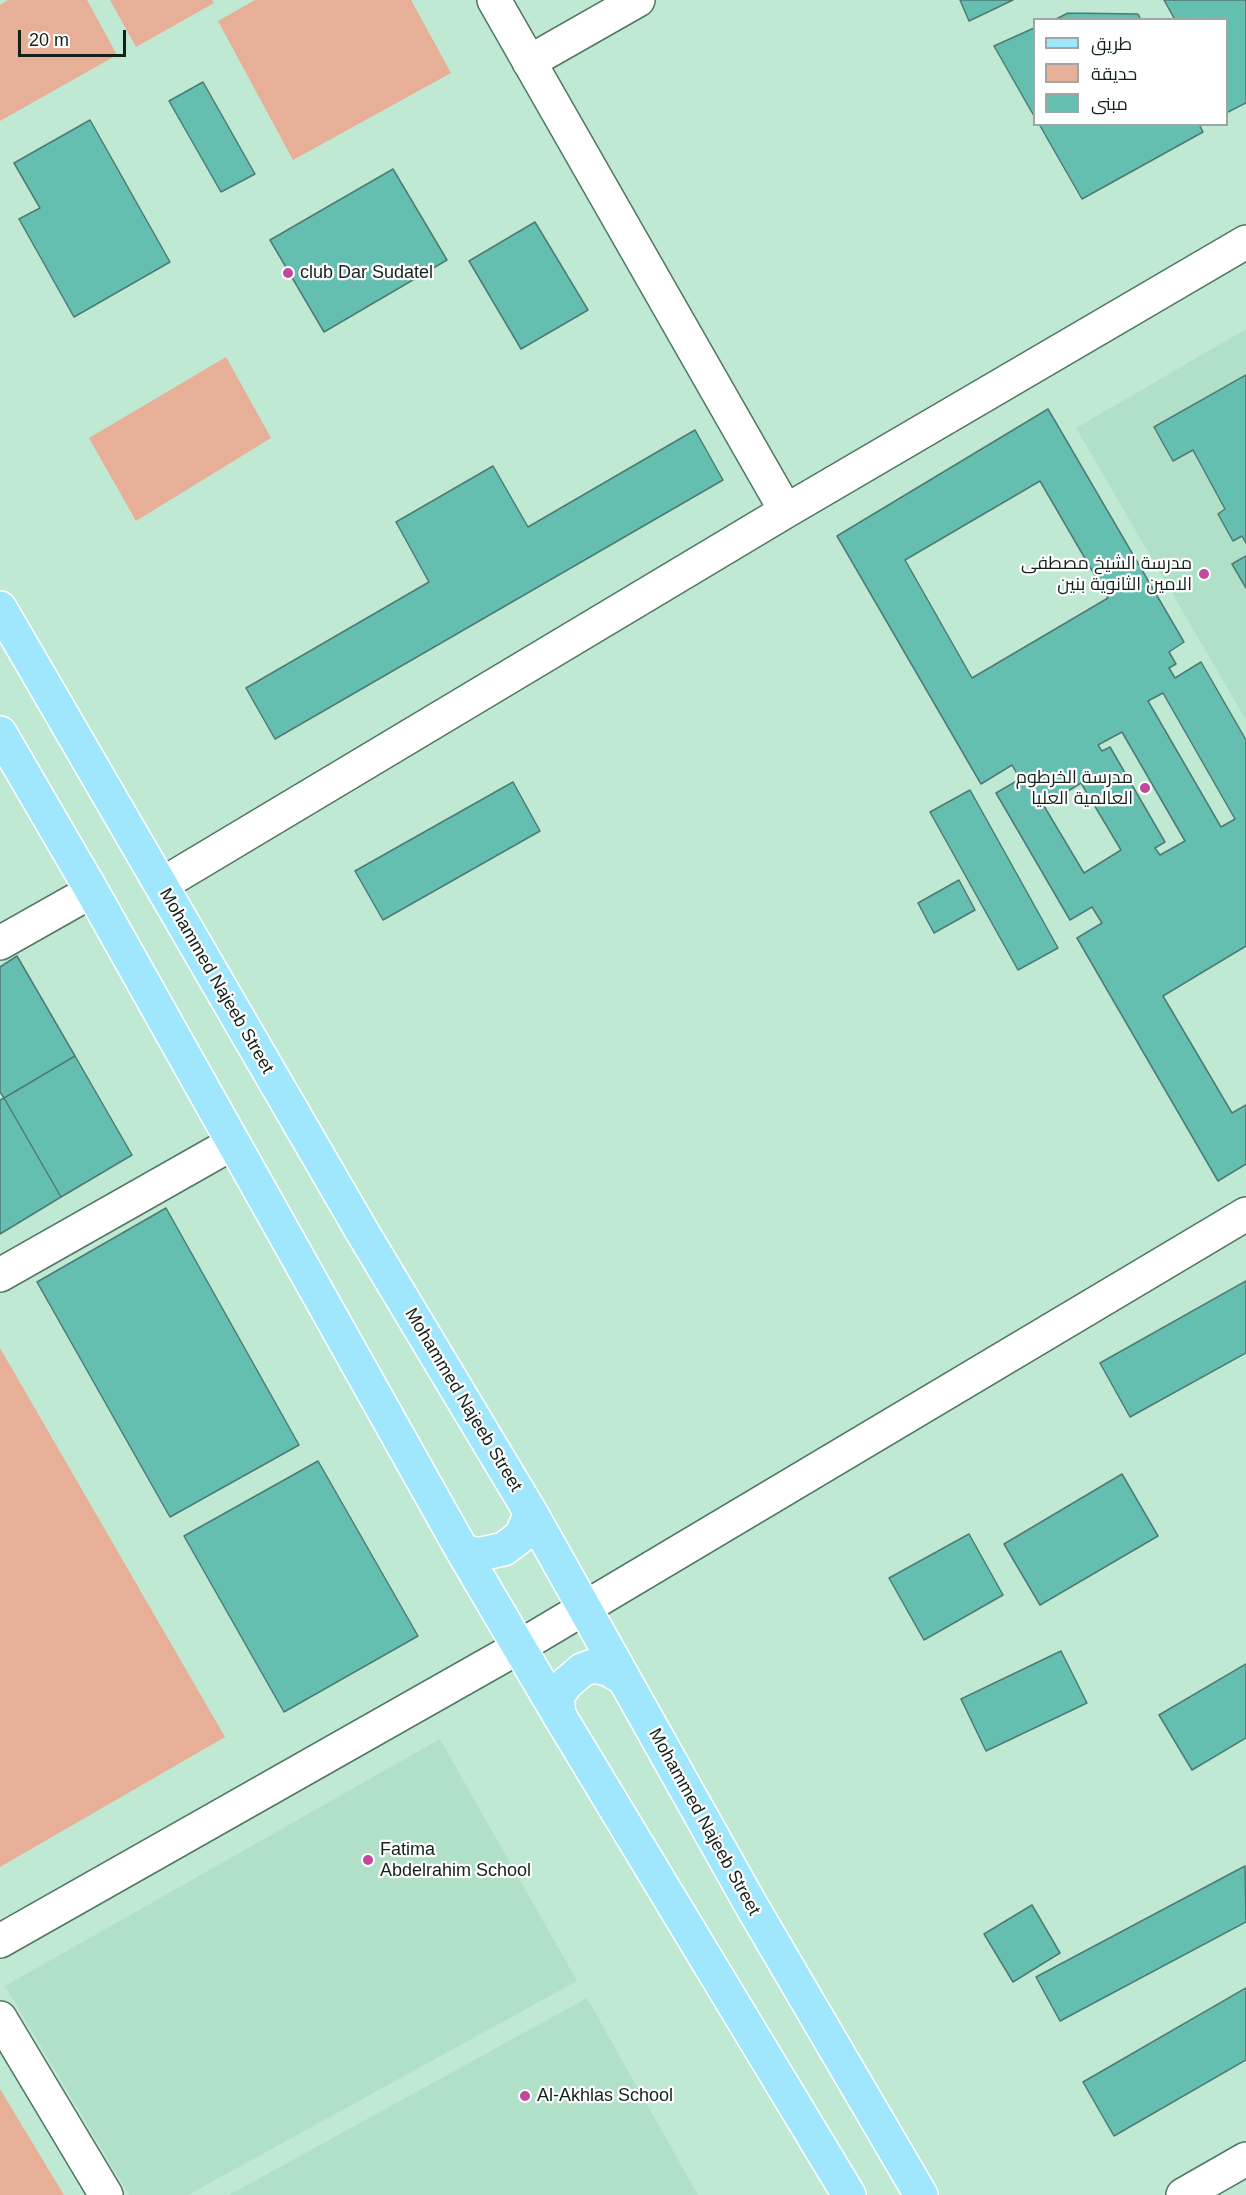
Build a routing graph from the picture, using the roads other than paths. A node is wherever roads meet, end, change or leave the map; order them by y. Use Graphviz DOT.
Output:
graph roads {
  1 [pos="494,0"];
  2 [pos="638,0"];
  3 [pos="529,62"];
  4 [pos="1246,242"];
  5 [pos="786,512"];
  6 [pos="0,608"];
  7 [pos="0,733"];
  8 [pos="160,885"];
  9 [pos="92,891"];
  10 [pos="0,942"];
  11 [pos="233,1143"];
  12 [pos="1246,1214"];
  13 [pos="0,1275"];
  14 [pos="531,1513"];
  15 [pos="462,1550"];
  16 [pos="584,1609"];
  17 [pos="519,1647"];
  18 [pos="623,1678"];
  19 [pos="559,1715"];
  20 [pos="0,1941"];
  21 [pos="0,2018"];
  22 [pos="1246,2159"];
  23 [pos="106,2195"];
  24 [pos="849,2195"];
  25 [pos="921,2195"];
  26 [pos="1184,2195"];
  1 -- 3 [label="street"];
  2 -- 3 [label="street"];
  3 -- 5 [label="street"];
  4 -- 5 [label="street"];
  5 -- 8 [label="street"];
  6 -- 8 [label="main road, Mohammed Najeeb Street"];
  7 -- 9 [label="main road"];
  8 -- 14 [label="main road, Mohammed Najeeb Street"];
  9 -- 10 [label="street"];
  9 -- 11 [label="main road"];
  11 -- 13 [label="street"];
  11 -- 15 [label="main road"];
  12 -- 16 [label="street"];
  14 -- 15 [label="main road"];
  14 -- 16 [label="main road, Mohammed Najeeb Street"];
  15 -- 17 [label="main road"];
  16 -- 17 [label="street"];
  16 -- 18 [label="main road, Mohammed Najeeb Street"];
  17 -- 19 [label="main road"];
  17 -- 20 [label="street"];
  18 -- 19 [label="main road"];
  18 -- 25 [label="main road, Mohammed Najeeb Street"];
  19 -- 24 [label="main road"];
  21 -- 23 [label="street"];
  22 -- 26 [label="street"];
}
